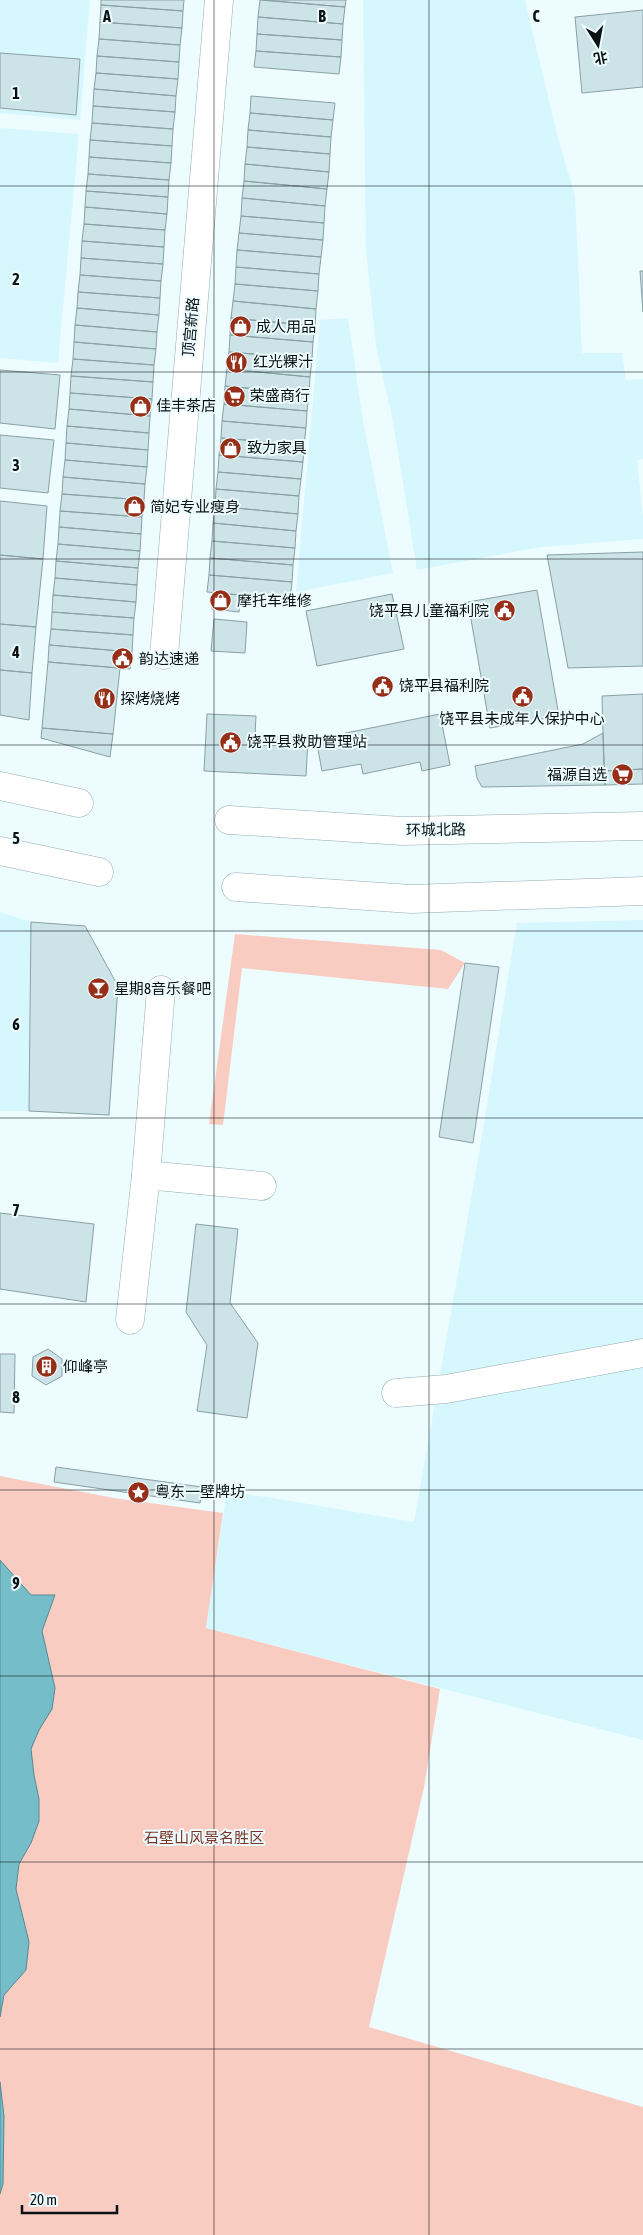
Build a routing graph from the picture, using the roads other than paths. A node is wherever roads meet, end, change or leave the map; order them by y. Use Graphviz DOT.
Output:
graph roads {
  1 [pos="218,0"];
  2 [pos="164,655"];
  3 [pos="0,786"];
  4 [pos="79,803"];
  5 [pos="229,820"];
  6 [pos="643,826"];
  7 [pos="0,851"];
  8 [pos="98,872"];
  9 [pos="236,887"];
  10 [pos="643,891"];
  11 [pos="161,990"];
  12 [pos="146,1175"];
  13 [pos="262,1186"];
  14 [pos="130,1320"];
  15 [pos="643,1353"];
  16 [pos="396,1393"];
  1 -- 2 [label="main road, 顶宫新路"];
  3 -- 4 [label="main road"];
  5 -- 6 [label="main road, 环城北路"];
  7 -- 8 [label="main road"];
  9 -- 10 [label="main road"];
  11 -- 12 [label="main road"];
  12 -- 13 [label="main road"];
  12 -- 14 [label="main road"];
  15 -- 16 [label="main road"];
}
